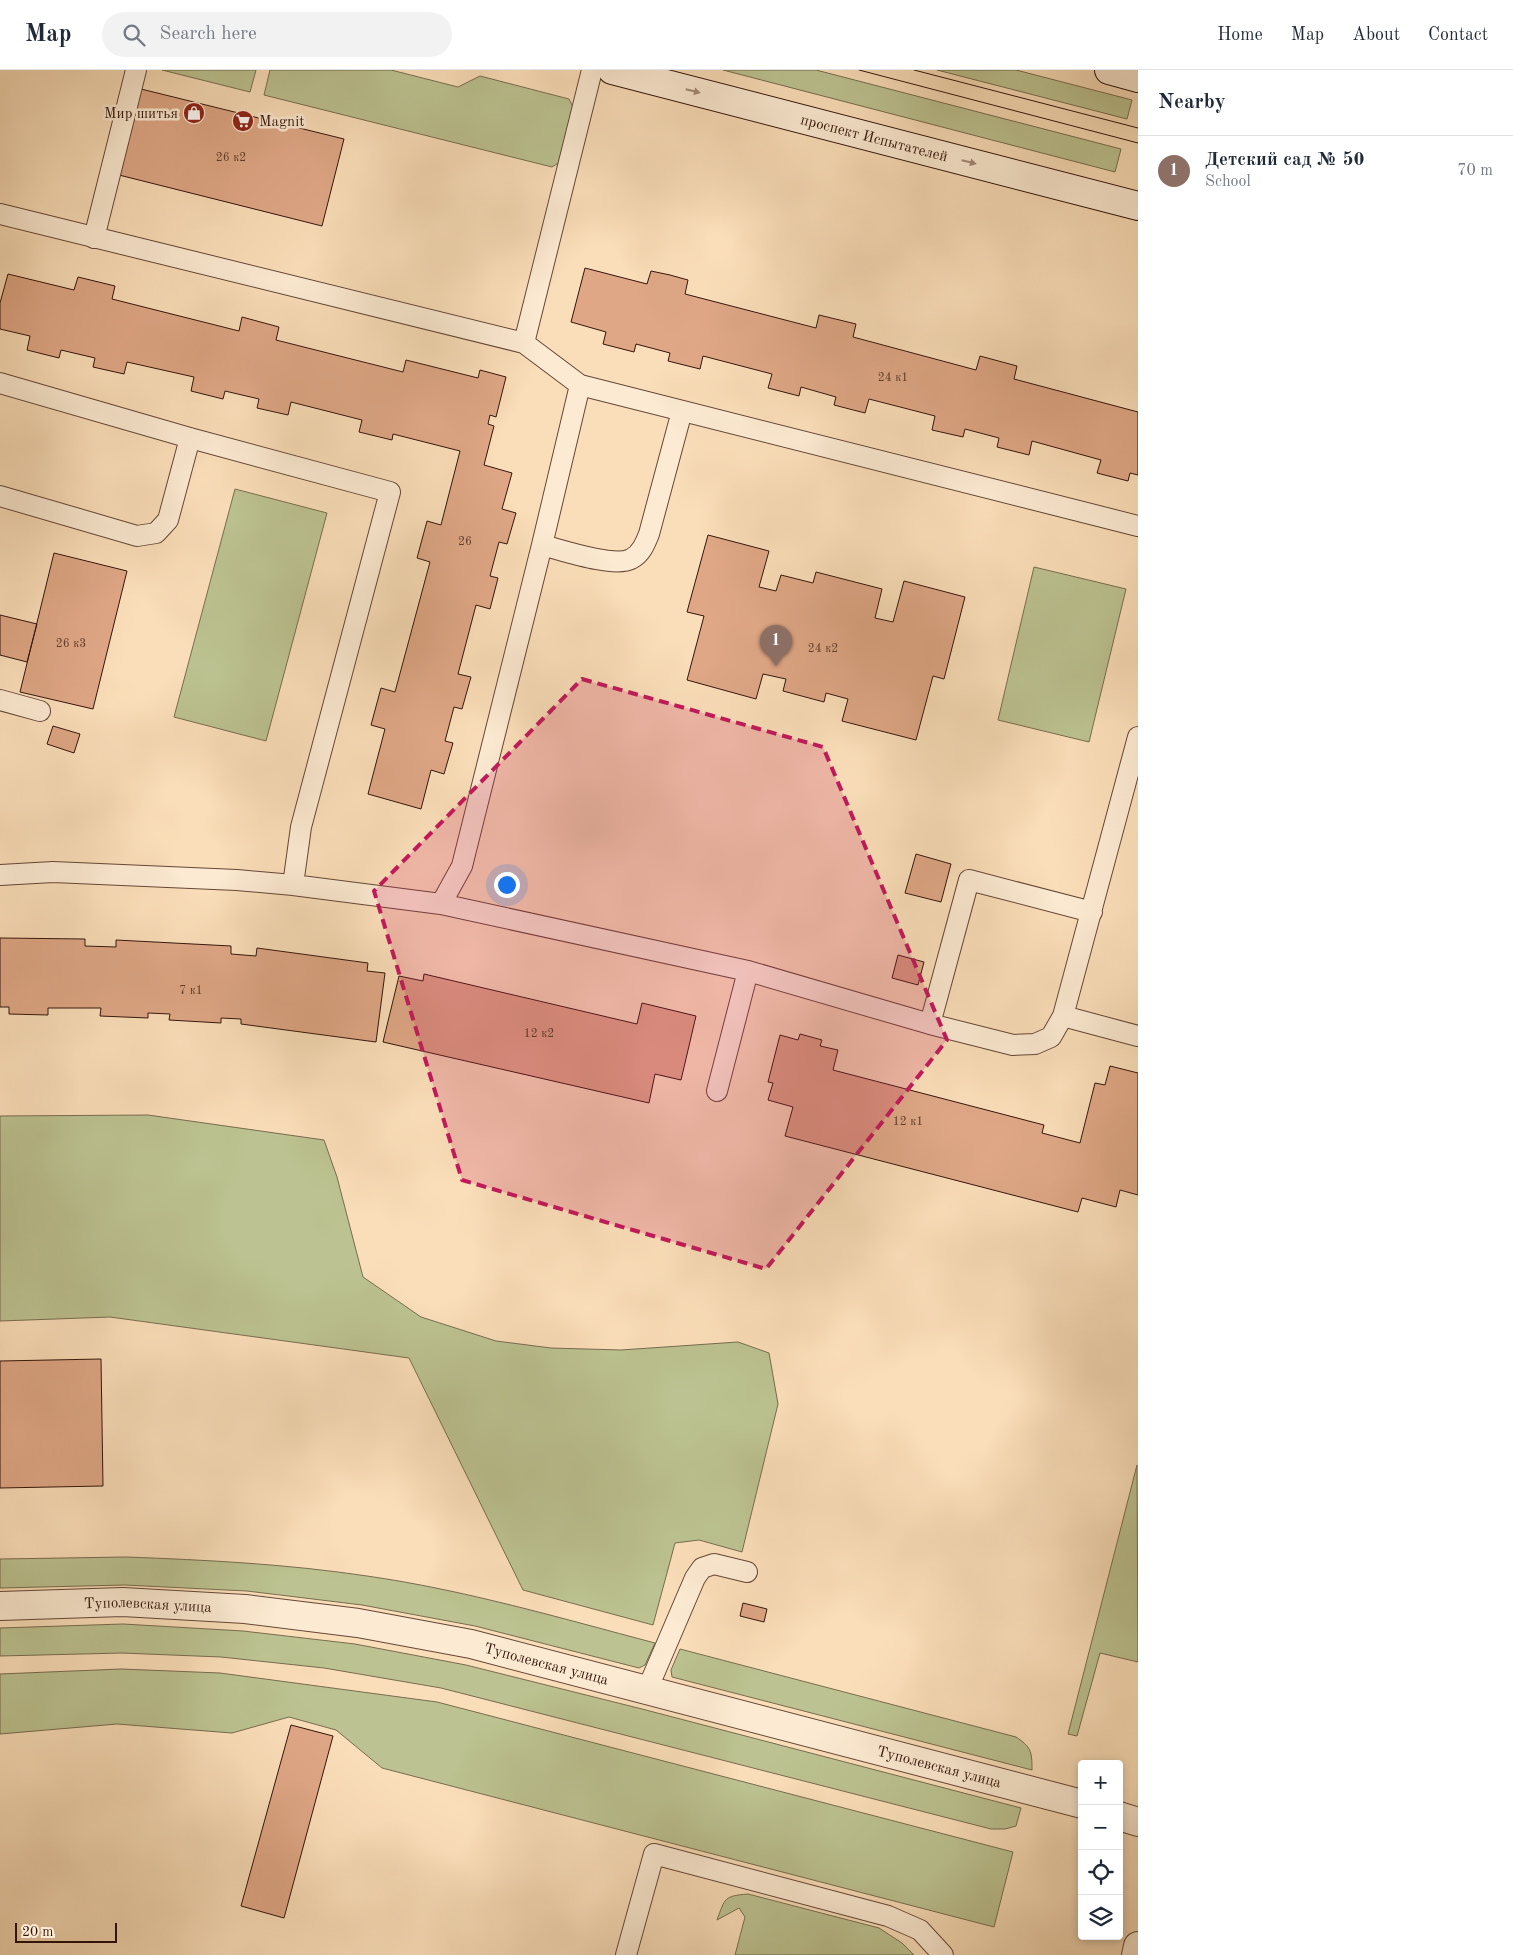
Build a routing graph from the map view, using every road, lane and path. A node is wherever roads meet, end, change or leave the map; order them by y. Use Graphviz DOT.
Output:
graph roads {
  1 [pos="136,70"];
  2 [pos="592,70"];
  3 [pos="612,70"];
  4 [pos="1109,70"];
  5 [pos="1138,78"];
  6 [pos="1138,206"];
  7 [pos="0,214"];
  8 [pos="94,238"];
  9 [pos="524,343"];
  10 [pos="0,383"];
  11 [pos="580,385"];
  12 [pos="682,411"];
  13 [pos="190,438"];
  14 [pos="0,496"];
  15 [pos="1138,526"];
  16 [pos="542,545"];
  17 [pos="0,700"];
  18 [pos="40,711"];
  19 [pos="1138,737"];
  20 [pos="0,875"];
  21 [pos="293,885"];
  22 [pos="441,904"];
  23 [pos="1092,912"];
  24 [pos="748,971"];
  25 [pos="1064,1016"];
  26 [pos="930,1024"];
  27 [pos="1138,1036"];
  28 [pos="717,1091"];
  29 [pos="748,1572"];
  30 [pos="0,1606"];
  31 [pos="647,1690"];
  32 [pos="1078,1803"];
  33 [pos="1123,1817"];
  34 [pos="1138,1822"];
  35 [pos="1138,1946"];
  36 [pos="626,1955"];
  37 [pos="943,1955"];
  38 [pos="1136,1955"];
  1 -- 8 [label="lane"];
  2 -- 9 [label="lane"];
  3 -- 6 [label="street, проспект Испытателей, one-way"];
  4 -- 5 [label="street"];
  7 -- 8 [label="lane"];
  8 -- 9 [label="lane"];
  9 -- 11 [label="lane"];
  10 -- 13 [label="lane"];
  11 -- 12 [label="lane"];
  11 -- 16 [label="lane"];
  12 -- 15 [label="lane"];
  12 -- 16 [label="lane"];
  13 -- 14 [label="lane"];
  13 -- 21 [label="lane"];
  16 -- 22 [label="lane"];
  17 -- 18 [label="lane"];
  19 -- 23 [label="lane"];
  20 -- 21 [label="lane"];
  21 -- 22 [label="lane"];
  22 -- 24 [label="lane"];
  23 -- 25 [label="lane"];
  23 -- 26 [label="lane"];
  24 -- 26 [label="lane"];
  24 -- 28 [label="lane"];
  25 -- 26 [label="lane"];
  25 -- 27 [label="lane"];
  29 -- 31 [label="lane"];
  30 -- 31 [label="street, Туполевская улица"];
  31 -- 32 [label="street, Туполевская улица"];
  33 -- 34 [label="street"];
  35 -- 38 [label="street"];
  36 -- 37 [label="lane"];
}
